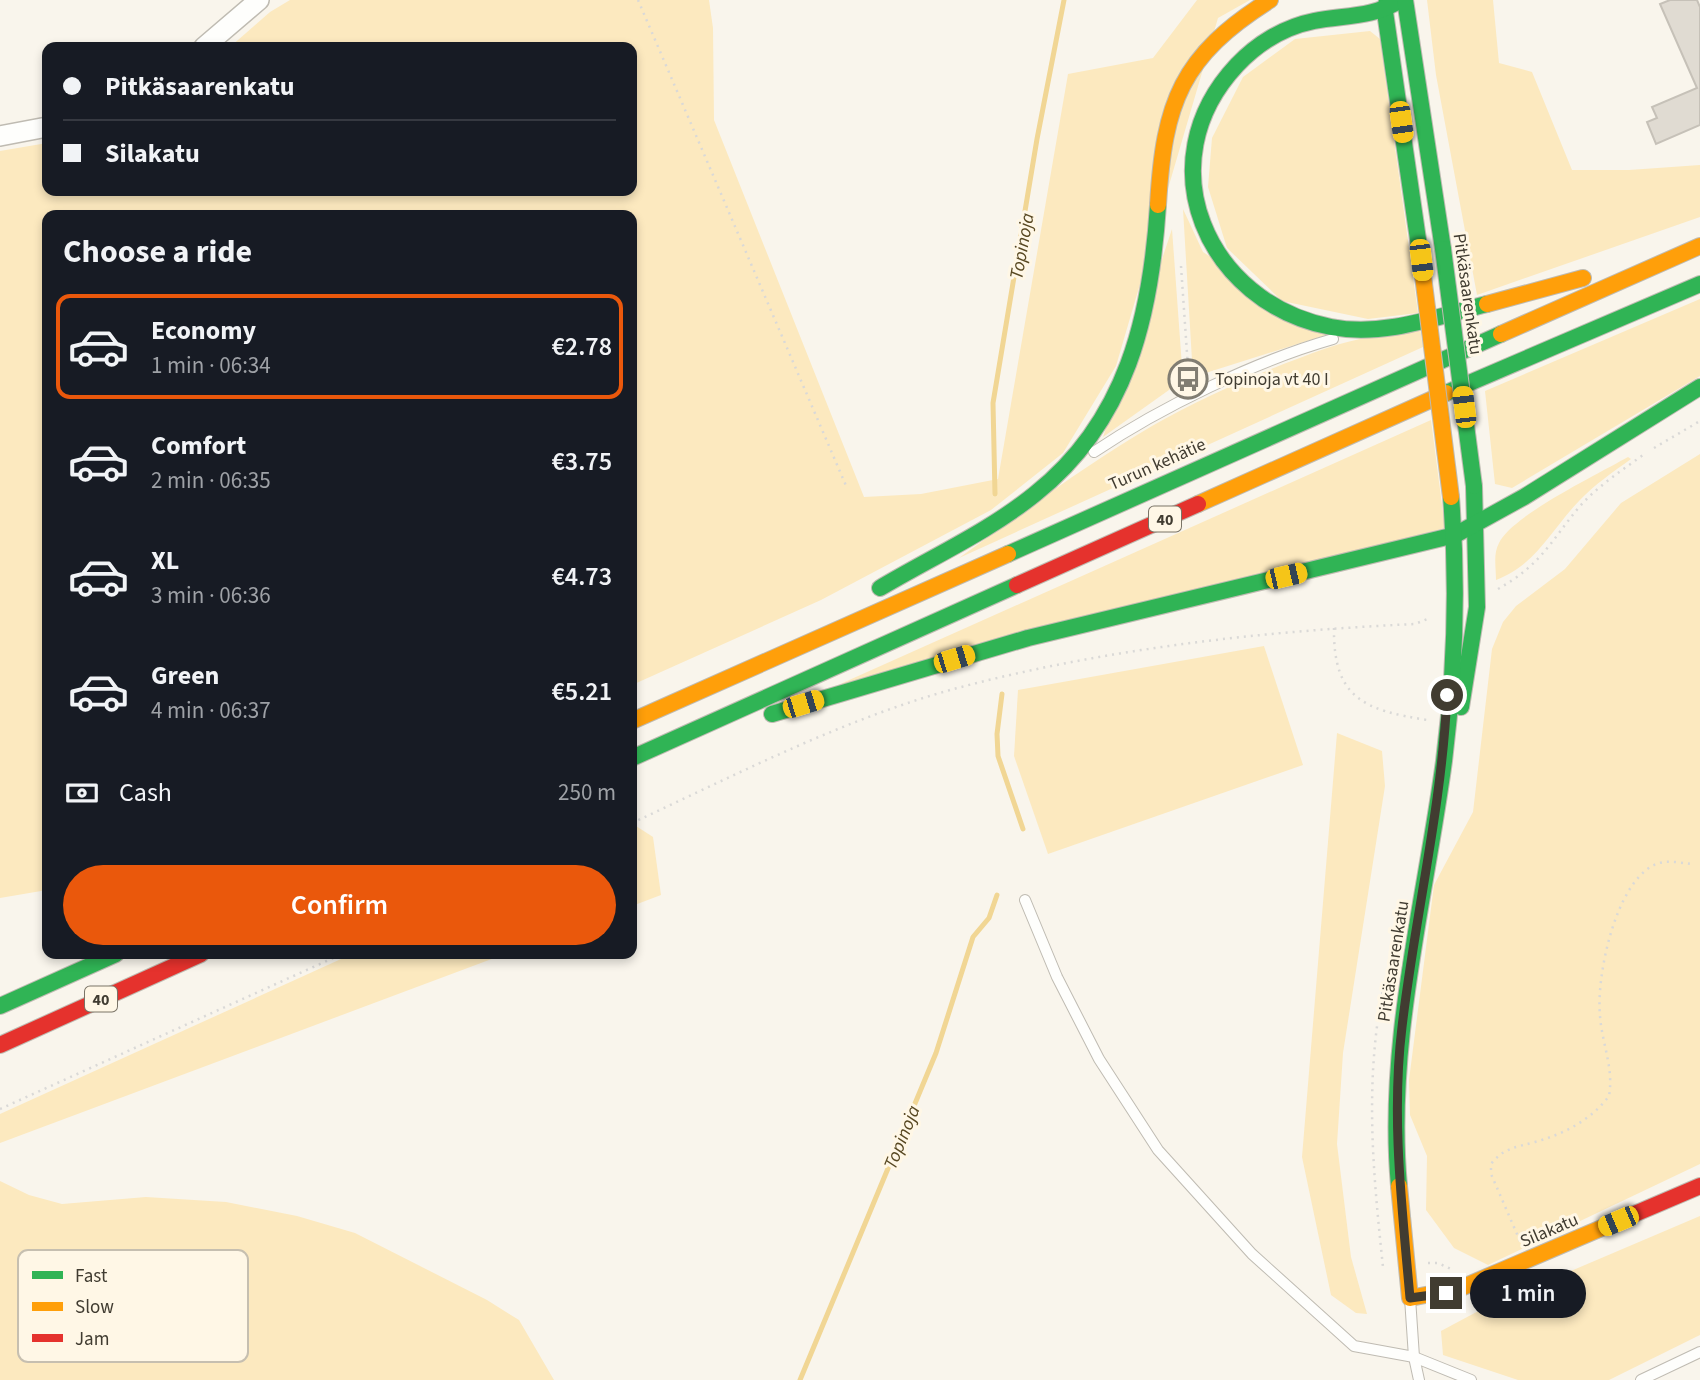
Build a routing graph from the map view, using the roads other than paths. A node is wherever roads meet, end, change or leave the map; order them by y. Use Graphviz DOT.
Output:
graph roads {
  1 [pos="259,0"];
  2 [pos="1270,0"];
  3 [pos="1403,0"];
  4 [pos="1386,6"];
  5 [pos="210,42"];
  6 [pos="42,128"];
  7 [pos="0,136"];
  8 [pos="1694,248"];
  9 [pos="1700,284"];
  10 [pos="1367,330"];
  11 [pos="1700,387"];
  12 [pos="1061,474"];
  13 [pos="1477,523"];
  14 [pos="1455,535"];
  15 [pos="759,663"];
  16 [pos="637,719"];
  17 [pos="637,755"];
  18 [pos="637,756"];
  19 [pos="1444,759"];
  20 [pos="1025,900"];
  21 [pos="105,959"];
  22 [pos="190,959"];
  23 [pos="0,1006"];
  24 [pos="0,1045"];
  25 [pos="1700,1186"];
  26 [pos="1410,1298"];
  27 [pos="1700,1352"];
  28 [pos="1414,1357"];
  29 [pos="1419,1380"];
  30 [pos="1471,1380"];
  31 [pos="1641,1380"];
  1 -- 5 [label="street"];
  2 -- 12 [label="main road"];
  3 -- 4 [label="main road"];
  3 -- 13 [label="main road, Pitkäsaarenkatu, bridge"];
  4 -- 10 [label="main road"];
  4 -- 14 [label="main road, Pitkäsaarenkatu, bridge"];
  6 -- 7 [label="street"];
  8 -- 10 [label="main road"];
  8 -- 15 [label="main road, Turun kehätie / 40"];
  9 -- 17 [label="main road, 40"];
  10 -- 12 [label="lane"];
  11 -- 13 [label="main road"];
  12 -- 15 [label="main road"];
  13 -- 14 [label="main road"];
  13 -- 19 [label="main road, Pitkäsaarenkatu"];
  14 -- 18 [label="main road"];
  14 -- 19 [label="main road, Pitkäsaarenkatu"];
  15 -- 16 [label="main road, Turun kehätie / 40"];
  19 -- 26 [label="main road, Pitkäsaarenkatu"];
  20 -- 28 [label="lane"];
  21 -- 23 [label="main road, 40"];
  22 -- 24 [label="main road, 40"];
  25 -- 26 [label="main road, Silakatu"];
  26 -- 28 [label="lane, Pitkäsaarenkatu"];
  27 -- 31 [label="lane"];
  28 -- 29 [label="lane, Pitkäsaarenkatu"];
  28 -- 30 [label="lane"];
}
